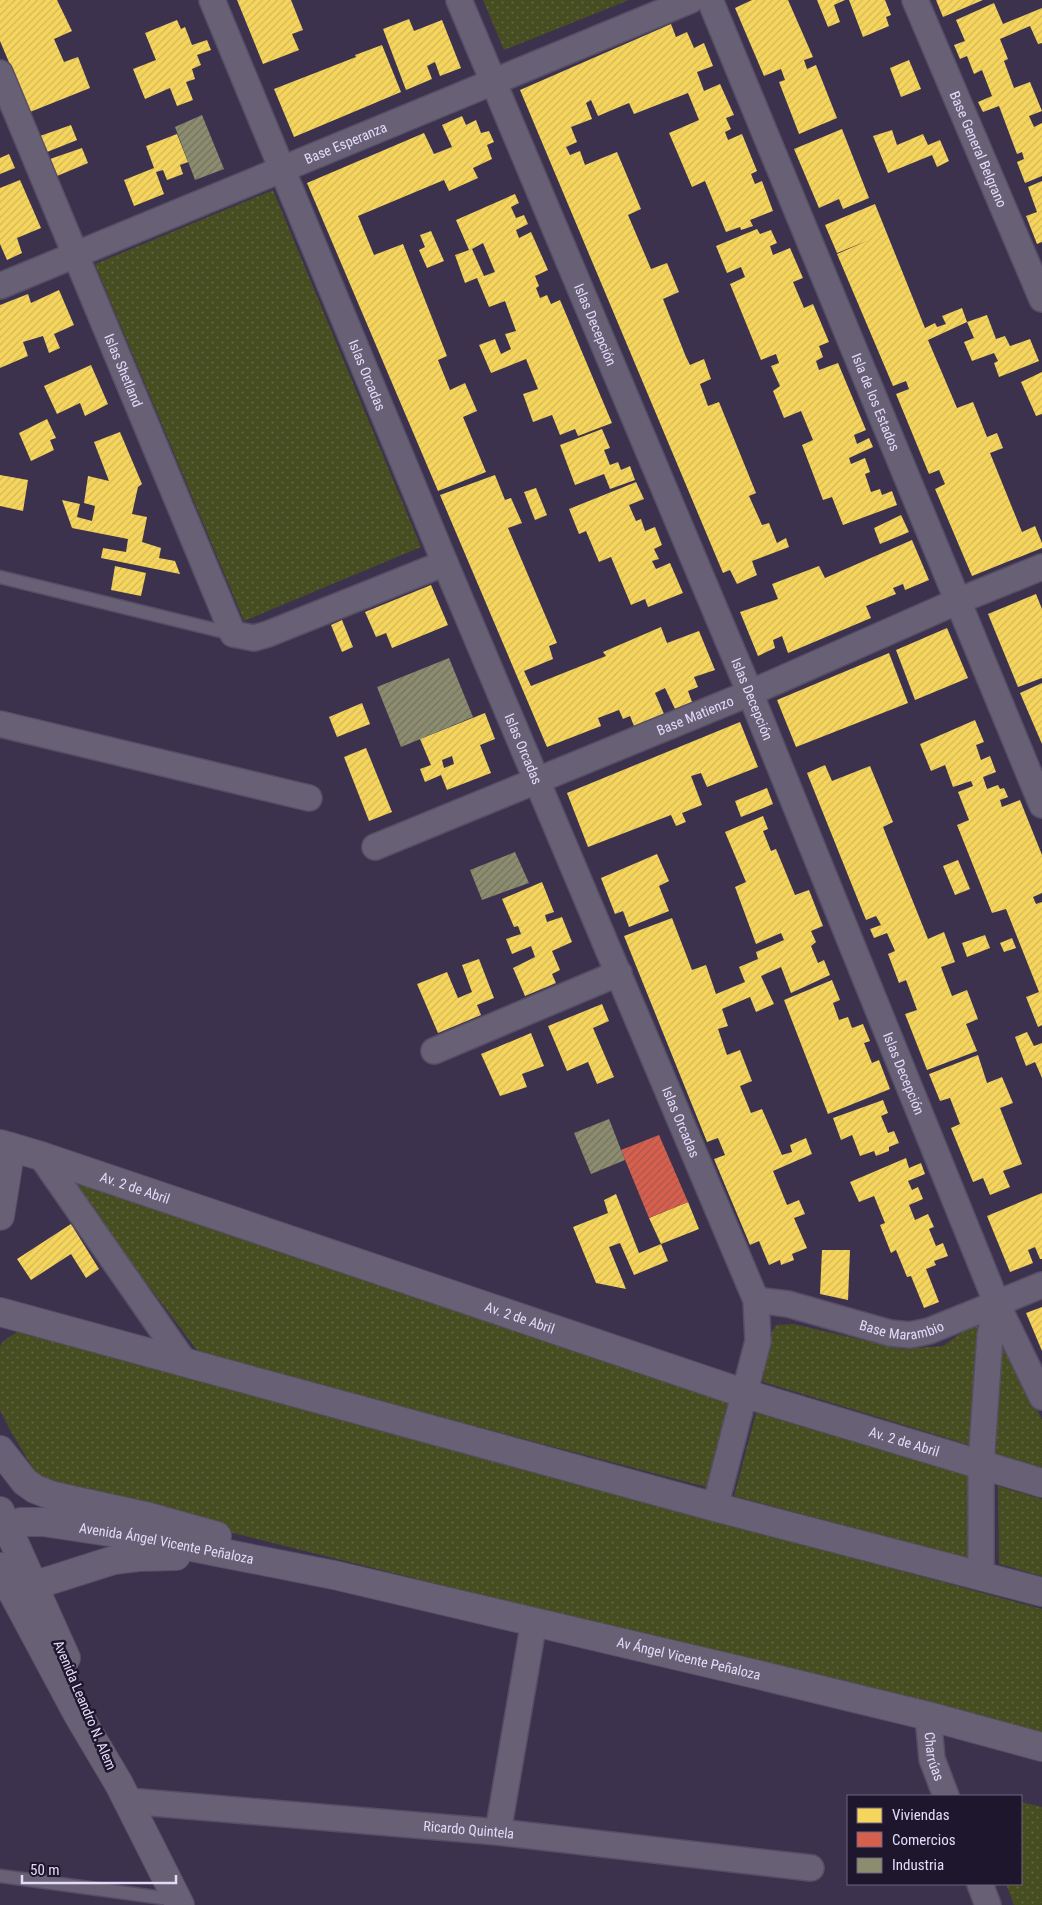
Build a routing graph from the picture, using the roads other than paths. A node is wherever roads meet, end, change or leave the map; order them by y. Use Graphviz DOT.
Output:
graph roads {
  1 [pos="212,0"];
  2 [pos="460,0"];
  3 [pos="691,0"];
  4 [pos="710,0"];
  5 [pos="915,0"];
  6 [pos="0,73"];
  7 [pos="493,81"];
  8 [pos="282,168"];
  9 [pos="76,254"];
  10 [pos="0,286"];
  11 [pos="1042,299"];
  12 [pos="445,563"];
  13 [pos="1042,567"];
  14 [pos="0,577"];
  15 [pos="958,601"];
  16 [pos="233,634"];
  17 [pos="750,693"];
  18 [pos="0,724"];
  19 [pos="538,781"];
  20 [pos="309,798"];
  21 [pos="1042,805"];
  22 [pos="375,847"];
  23 [pos="619,972"];
  24 [pos="434,1051"];
  25 [pos="5,1145"];
  26 [pos="41,1156"];
  27 [pos="0,1216"];
  28 [pos="1042,1284"];
  29 [pos="756,1300"];
  30 [pos="997,1304"];
  31 [pos="0,1312"];
  32 [pos="185,1363"];
  33 [pos="746,1394"];
  34 [pos="1042,1397"];
  35 [pos="0,1450"];
  36 [pos="981,1464"];
  37 [pos="1042,1483"];
  38 [pos="715,1508"];
  39 [pos="2,1523"];
  40 [pos="0,1564"];
  41 [pos="0,1569"];
  42 [pos="302,1569"];
  43 [pos="334,1575"];
  44 [pos="981,1576"];
  45 [pos="33,1586"];
  46 [pos="1042,1592"];
  47 [pos="534,1621"];
  48 [pos="928,1716"];
  49 [pos="1042,1747"];
  50 [pos="123,1792"];
  51 [pos="946,1795"];
  52 [pos="498,1832"];
  53 [pos="811,1868"];
  54 [pos="0,1876"];
  55 [pos="980,1885"];
  56 [pos="179,1903"];
  57 [pos="988,1905"];
  1 -- 8 [label="street, Islas Orcadas"];
  2 -- 7 [label="street, Islas Decepción"];
  3 -- 7 [label="street, Base Esperanza"];
  4 -- 15 [label="street, Isla de los Estados"];
  5 -- 11 [label="street, Base General Belgrano"];
  6 -- 9 [label="street, Islas Shetland"];
  7 -- 8 [label="street, Base Esperanza"];
  7 -- 17 [label="street, Islas Decepción"];
  8 -- 9 [label="street, Base Esperanza"];
  8 -- 12 [label="street, Islas Orcadas"];
  9 -- 10 [label="street, Base Esperanza"];
  9 -- 16 [label="street, Islas Shetland"];
  12 -- 16 [label="street"];
  12 -- 19 [label="street, Islas Orcadas"];
  13 -- 15 [label="street, Base Matienzo"];
  14 -- 16 [label="lane"];
  15 -- 17 [label="street, Base Matienzo"];
  15 -- 21 [label="street, Isla de los Estados"];
  17 -- 19 [label="street, Base Matienzo"];
  17 -- 30 [label="street, Islas Decepción"];
  18 -- 20 [label="street"];
  19 -- 22 [label="street, Base Matienzo"];
  19 -- 23 [label="street, Islas Orcadas"];
  23 -- 24 [label="street"];
  23 -- 29 [label="street, Islas Orcadas"];
  25 -- 26 [label="street, Av. 2 de Abril"];
  25 -- 27 [label="street"];
  26 -- 32 [label="street"];
  26 -- 33 [label="street, Av. 2 de Abril"];
  28 -- 30 [label="street, Base Marambio"];
  29 -- 30 [label="street, Base Marambio"];
  29 -- 33 [label="street, Islas Orcadas"];
  30 -- 34 [label="street, Islas Decepción"];
  30 -- 36 [label="street"];
  31 -- 32 [label="street"];
  32 -- 38 [label="street"];
  33 -- 36 [label="street, Av. 2 de Abril"];
  33 -- 38 [label="street, Islas Orcadas"];
  35 -- 42 [label="street"];
  36 -- 37 [label="street, Av. 2 de Abril"];
  36 -- 44 [label="street"];
  38 -- 44 [label="street"];
  39 -- 42 [label="street, Avenida Ángel Vicente Peñaloza"];
  39 -- 45 [label="street, Avenida Leandro N. Alem"];
  40 -- 45 [label="street"];
  41 -- 50 [label="street, Avenida Leandro N. Alem"];
  42 -- 43 [label="street, Avenida Ángel Vicente Peñaloza"];
  43 -- 45 [label="street"];
  43 -- 47 [label="street, Av Ángel Vicente Peñaloza"];
  44 -- 46 [label="street"];
  45 -- 50 [label="street, Avenida Leandro N. Alem"];
  47 -- 48 [label="street, Av Ángel Vicente Peñaloza"];
  47 -- 52 [label="street"];
  48 -- 49 [label="street, Av Ángel Vicente Peñaloza"];
  48 -- 51 [label="street, Charrúas"];
  50 -- 52 [label="street, Ricardo Quintela"];
  50 -- 56 [label="street"];
  52 -- 53 [label="street, Ricardo Quintela"];
  54 -- 56 [label="lane"];
  55 -- 57 [label="street"];
}
